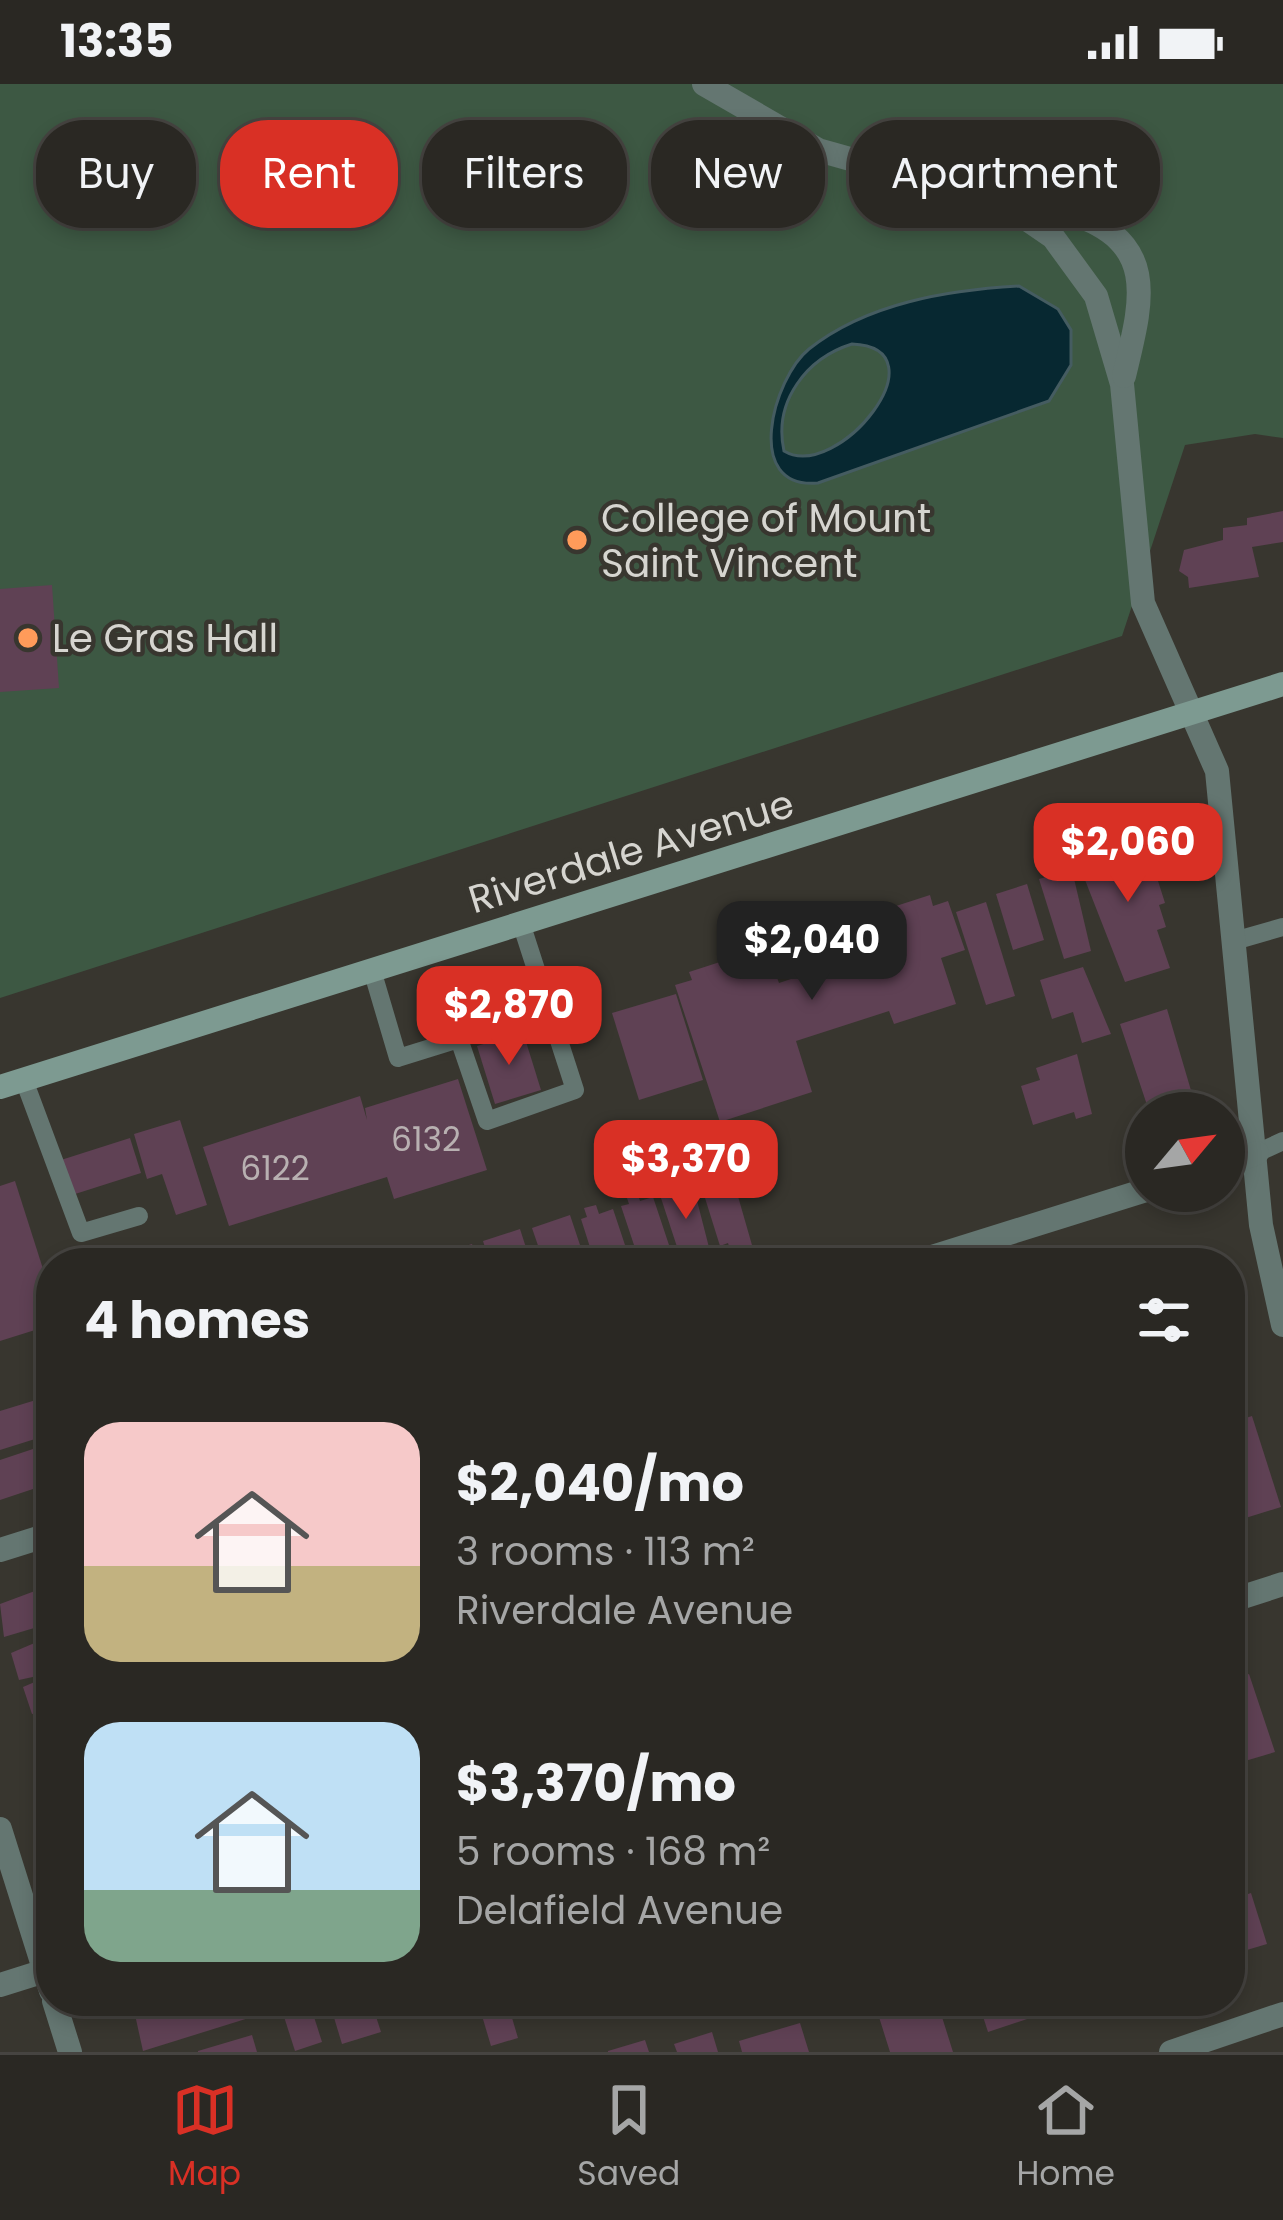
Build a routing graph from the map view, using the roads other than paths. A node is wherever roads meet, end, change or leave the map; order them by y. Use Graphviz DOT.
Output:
graph roads {
  1 [pos="704,84"];
  2 [pos="849,159"];
  3 [pos="1040,228"];
  4 [pos="1104,228"];
  5 [pos="1122,384"];
  6 [pos="1283,684"];
  7 [pos="1192,713"];
  8 [pos="521,923"];
  9 [pos="1283,927"];
  10 [pos="1234,941"];
  11 [pos="372,970"];
  12 [pos="12,1083"];
  13 [pos="1283,1141"];
  14 [pos="1257,1153"];
  15 [pos="1245,1157"];
  16 [pos="1125,1197"];
  17 [pos="139,1216"];
  18 [pos="961,1248"];
  19 [pos="1283,1325"];
  20 [pos="36,1539"];
  21 [pos="0,1550"];
  22 [pos="1283,1584"];
  23 [pos="1245,1595"];
  24 [pos="0,1829"];
  25 [pos="36,1938"];
  26 [pos="36,1979"];
  27 [pos="0,1985"];
  28 [pos="1283,2014"];
  29 [pos="59,2016"];
  30 [pos="70,2052"];
  31 [pos="1171,2052"];
  1 -- 2 [label="street"];
  3 -- 5 [label="street"];
  4 -- 5 [label="street"];
  5 -- 7 [label="street"];
  6 -- 7 [label="main road, Riverdale Avenue"];
  7 -- 8 [label="main road, Riverdale Avenue"];
  7 -- 10 [label="street"];
  8 -- 11 [label="main road, Riverdale Avenue"];
  8 -- 11 [label="lane"];
  9 -- 10 [label="lane"];
  10 -- 14 [label="street"];
  11 -- 12 [label="main road, Riverdale Avenue"];
  12 -- 17 [label="lane"];
  13 -- 14 [label="lane"];
  14 -- 15 [label="street"];
  14 -- 19 [label="street"];
  16 -- 18 [label="street"];
  20 -- 21 [label="street"];
  22 -- 23 [label="street"];
  24 -- 25 [label="street"];
  26 -- 27 [label="street"];
  28 -- 31 [label="street"];
  29 -- 30 [label="street"];
}
